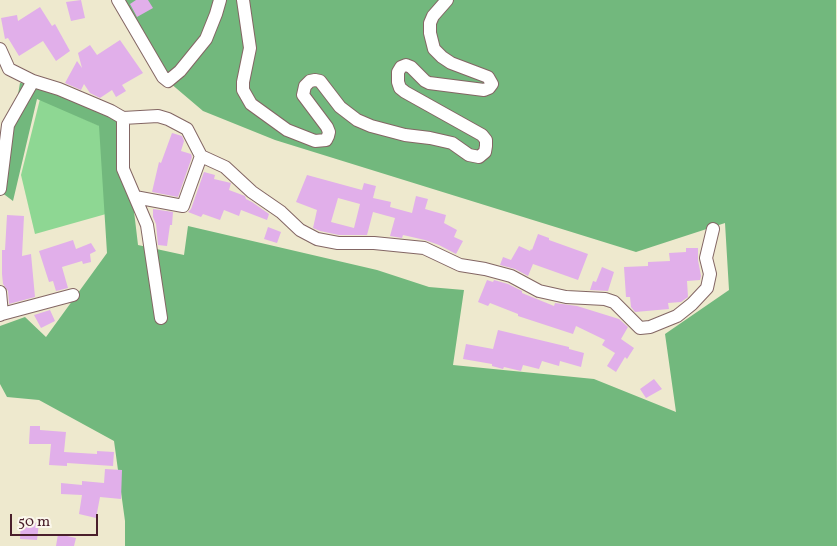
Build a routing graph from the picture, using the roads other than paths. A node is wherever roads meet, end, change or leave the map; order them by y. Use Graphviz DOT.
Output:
graph roads {
  1 [pos="118,0"];
  2 [pos="220,0"];
  3 [pos="243,0"];
  4 [pos="447,0"];
  5 [pos="0,49"];
  6 [pos="33,81"];
  7 [pos="123,118"];
  8 [pos="201,156"];
  9 [pos="0,189"];
  10 [pos="135,197"];
  11 [pos="714,229"];
  12 [pos="0,292"];
  13 [pos="73,295"];
  14 [pos="1,314"];
  15 [pos="161,318"];
  1 -- 2 [label="street"];
  3 -- 4 [label="street"];
  5 -- 6 [label="street"];
  6 -- 7 [label="street"];
  6 -- 9 [label="street"];
  7 -- 8 [label="street"];
  7 -- 10 [label="street"];
  8 -- 10 [label="street"];
  8 -- 11 [label="street"];
  10 -- 15 [label="street"];
  12 -- 14 [label="street"];
  13 -- 14 [label="street"];
}
